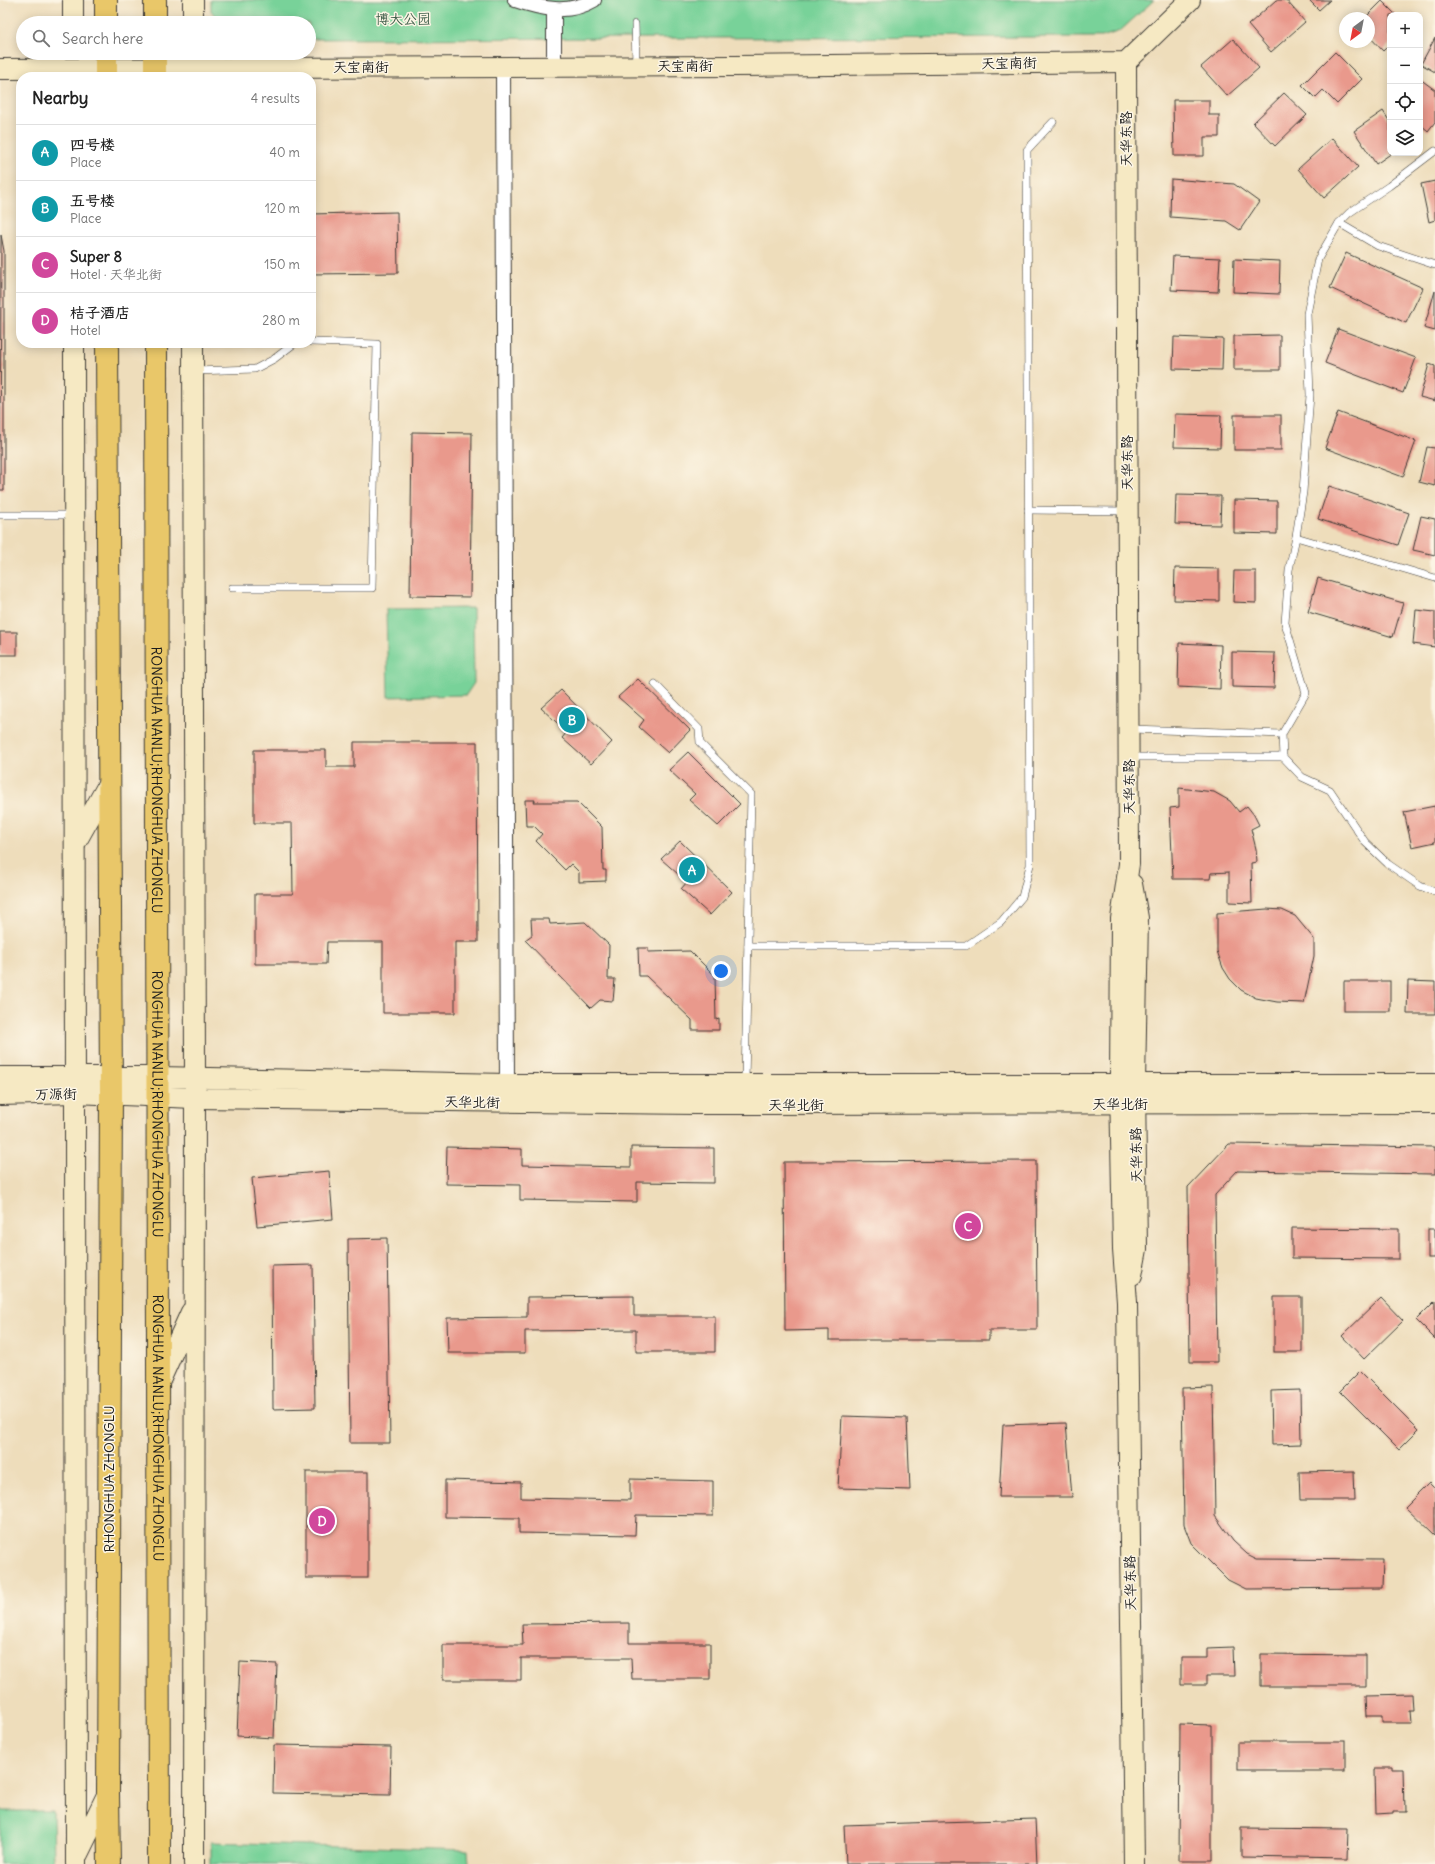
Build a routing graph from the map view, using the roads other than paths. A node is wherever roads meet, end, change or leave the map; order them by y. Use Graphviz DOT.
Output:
graph roads {
  1 [pos="73,0"];
  2 [pos="106,0"];
  3 [pos="155,0"];
  4 [pos="192,0"];
  5 [pos="515,0"];
  6 [pos="594,0"];
  7 [pos="1190,0"];
  8 [pos="554,10"];
  9 [pos="73,16"];
  10 [pos="106,16"];
  11 [pos="155,16"];
  12 [pos="192,16"];
  13 [pos="635,24"];
  14 [pos="1126,62"];
  15 [pos="636,65"];
  16 [pos="73,66"];
  17 [pos="106,66"];
  18 [pos="155,66"];
  19 [pos="193,66"];
  20 [pos="503,66"];
  21 [pos="554,66"];
  22 [pos="0,68"];
  23 [pos="1052,122"];
  24 [pos="1435,151"];
  25 [pos="1339,223"];
  26 [pos="1435,259"];
  27 [pos="1431,264"];
  28 [pos="316,342"];
  29 [pos="74,348"];
  30 [pos="107,348"];
  31 [pos="193,348"];
  32 [pos="288,348"];
  33 [pos="156,353"];
  34 [pos="193,371"];
  35 [pos="1028,510"];
  36 [pos="1128,511"];
  37 [pos="0,515"];
  38 [pos="74,515"];
  39 [pos="1296,537"];
  40 [pos="1435,578"];
  41 [pos="232,588"];
  42 [pos="654,684"];
  43 [pos="1128,728"];
  44 [pos="1282,734"];
  45 [pos="1283,757"];
  46 [pos="1128,758"];
  47 [pos="109,783"];
  48 [pos="75,843"];
  49 [pos="1435,892"];
  50 [pos="748,946"];
  51 [pos="0,1077"];
  52 [pos="195,1078"];
  53 [pos="507,1084"];
  54 [pos="745,1084"];
  55 [pos="1435,1084"];
  56 [pos="75,1085"];
  57 [pos="111,1086"];
  58 [pos="158,1087"];
  59 [pos="1128,1094"];
  60 [pos="0,1095"];
  61 [pos="194,1098"];
  62 [pos="1435,1103"];
  63 [pos="194,1304"];
  64 [pos="158,1385"];
  65 [pos="108,1793"];
  66 [pos="76,1861"];
  67 [pos="109,1864"];
  68 [pos="160,1864"];
  69 [pos="194,1864"];
  70 [pos="1134,1864"];
  1 -- 9 [label="street"];
  2 -- 10 [label="main road"];
  3 -- 11 [label="main road"];
  4 -- 12 [label="street"];
  5 -- 8 [label="street"];
  6 -- 8 [label="street"];
  7 -- 14 [label="street"];
  8 -- 21 [label="street"];
  13 -- 15 [label="lane"];
  14 -- 15 [label="street, 天宝南街"];
  14 -- 36 [label="street, 天华东路"];
  15 -- 21 [label="street, 天宝南街"];
  16 -- 17 [label="street, 天宝南街"];
  16 -- 22 [label="street, 天宝南街"];
  17 -- 18 [label="street, 天宝南街"];
  18 -- 19 [label="street, 天宝南街"];
  19 -- 20 [label="street, 天宝南街"];
  20 -- 21 [label="street, 天宝南街"];
  20 -- 53 [label="street"];
  23 -- 35 [label="lane"];
  24 -- 25 [label="lane"];
  25 -- 27 [label="lane"];
  25 -- 39 [label="lane"];
  26 -- 27 [label="lane"];
  28 -- 41 [label="lane"];
  29 -- 38 [label="street"];
  30 -- 47 [label="main road"];
  31 -- 34 [label="street"];
  32 -- 34 [label="lane"];
  33 -- 58 [label="main road, RONGHUA NANLU;RHONGHUA ZHONGLU"];
  34 -- 52 [label="street"];
  35 -- 36 [label="lane"];
  35 -- 50 [label="lane"];
  36 -- 43 [label="street, 天华东路"];
  37 -- 38 [label="lane"];
  38 -- 48 [label="street"];
  39 -- 40 [label="lane"];
  39 -- 44 [label="lane"];
  42 -- 50 [label="lane"];
  43 -- 44 [label="lane"];
  43 -- 46 [label="street, 天华东路"];
  44 -- 45 [label="lane"];
  45 -- 46 [label="lane"];
  45 -- 49 [label="lane"];
  46 -- 59 [label="street, 天华东路"];
  47 -- 48 [label="street"];
  47 -- 57 [label="main road"];
  48 -- 56 [label="street"];
  50 -- 54 [label="lane"];
  51 -- 56 [label="street, 万源街"];
  52 -- 53 [label="street, 天华北街"];
  52 -- 58 [label="street, 天华北街"];
  52 -- 61 [label="street"];
  53 -- 54 [label="street, 天华北街"];
  54 -- 59 [label="street, 天华北街"];
  55 -- 59 [label="street, 天华北街"];
  56 -- 57 [label="street, 万源街"];
  56 -- 60 [label="street, 万源街"];
  56 -- 66 [label="street"];
  57 -- 58 [label="street, 万源街"];
  57 -- 65 [label="main road, RHONGHUA ZHONGLU"];
  58 -- 61 [label="street, 天华北街"];
  58 -- 64 [label="main road, RONGHUA NANLU;RHONGHUA ZHONGLU"];
  59 -- 61 [label="street, 天华北街"];
  59 -- 62 [label="street, 天华北街"];
  59 -- 70 [label="street, 天华东路"];
  61 -- 63 [label="street"];
  63 -- 64 [label="street"];
  63 -- 69 [label="street"];
  64 -- 68 [label="main road, RONGHUA NANLU;RHONGHUA ZHONGLU"];
  65 -- 66 [label="street"];
  65 -- 67 [label="main road, RHONGHUA ZHONGLU"];
}
